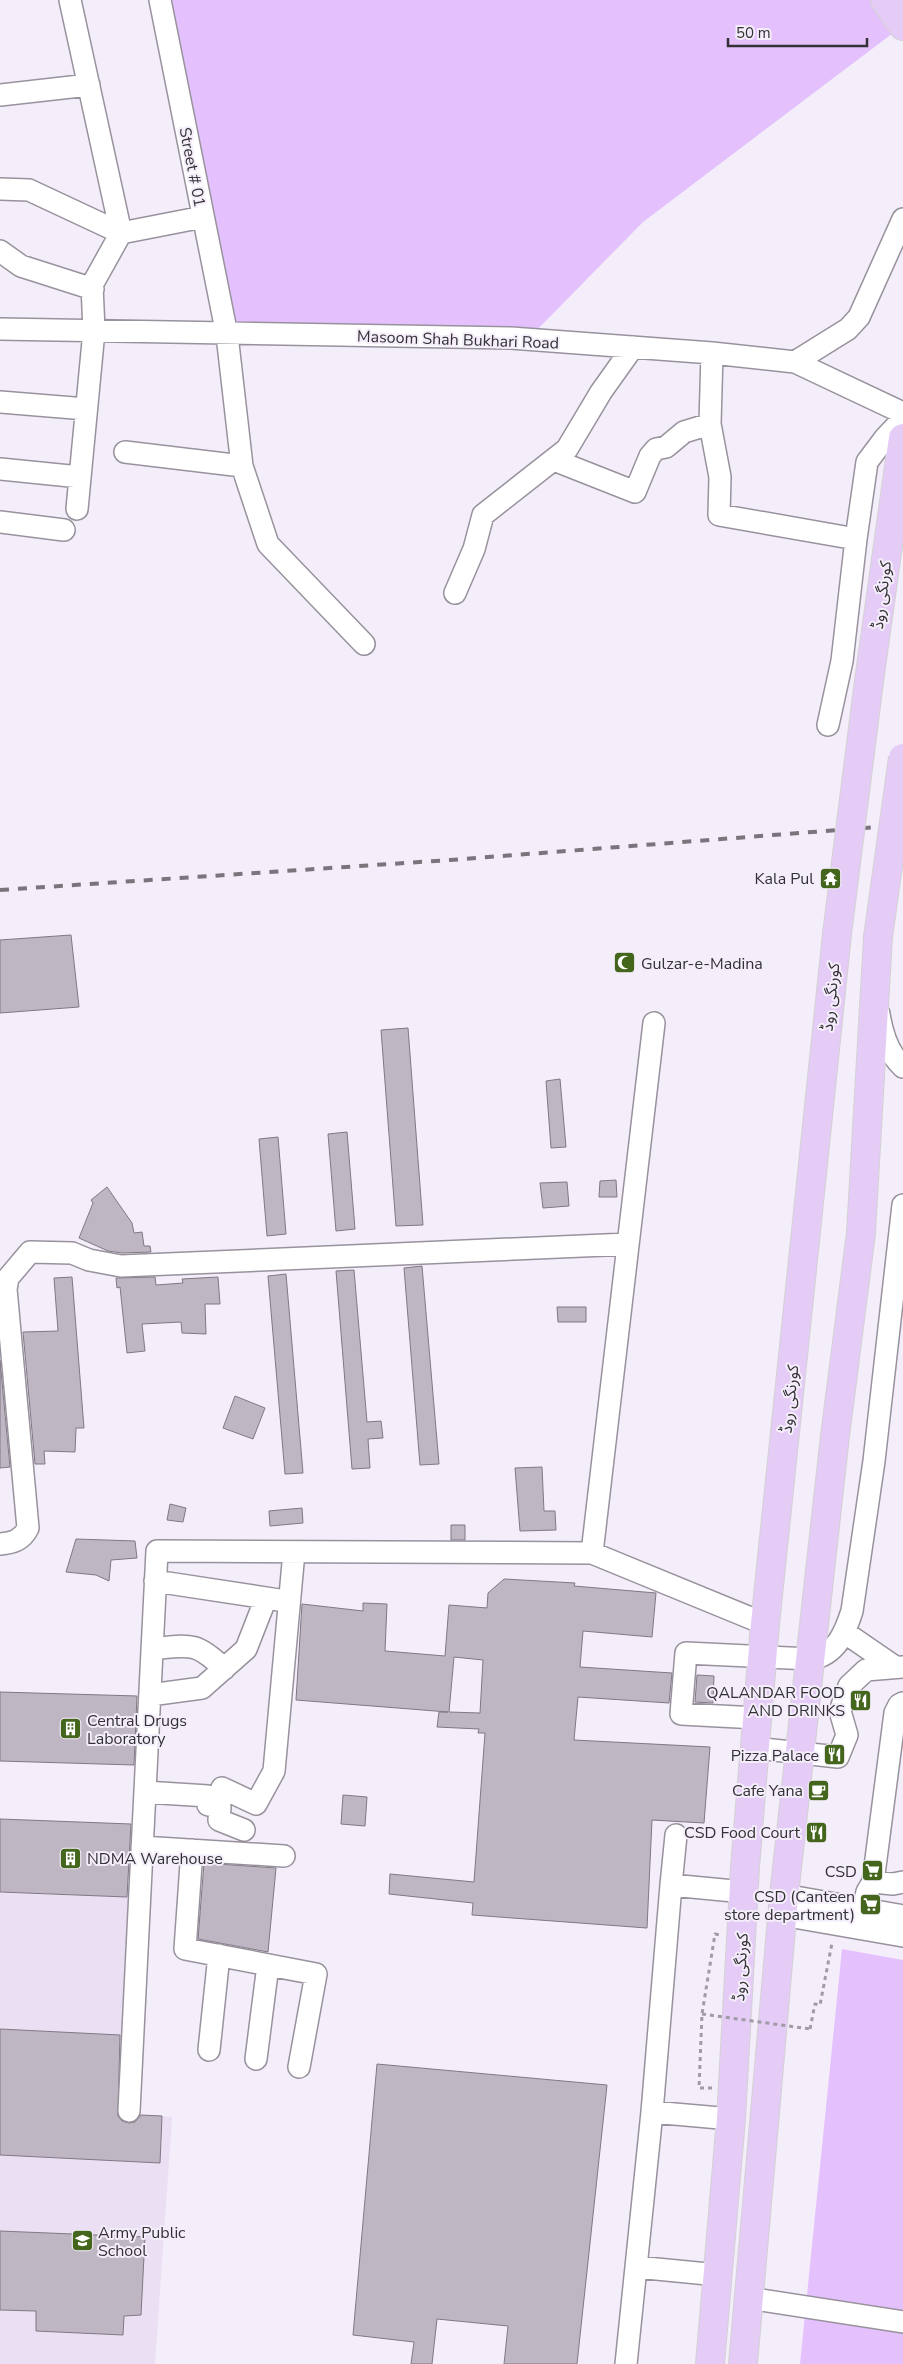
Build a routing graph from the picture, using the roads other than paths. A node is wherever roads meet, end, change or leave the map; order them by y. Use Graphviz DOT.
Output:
graph roads {
  1 [pos="70,0"];
  2 [pos="160,0"];
  3 [pos="885,0"];
  4 [pos="903,26"];
  5 [pos="89,85"];
  6 [pos="0,95"];
  7 [pos="0,189"];
  8 [pos="203,217"];
  9 [pos="903,218"];
  10 [pos="122,233"];
  11 [pos="0,251"];
  12 [pos="92,289"];
  13 [pos="0,329"];
  14 [pos="94,332"];
  15 [pos="227,335"];
  16 [pos="633,347"];
  17 [pos="712,353"];
  18 [pos="795,362"];
  19 [pos="0,402"];
  20 [pos="86,409"];
  21 [pos="903,413"];
  22 [pos="903,419"];
  23 [pos="710,424"];
  24 [pos="903,438"];
  25 [pos="125,452"];
  26 [pos="554,460"];
  27 [pos="242,466"];
  28 [pos="0,468"];
  29 [pos="80,477"];
  30 [pos="77,509"];
  31 [pos="0,522"];
  32 [pos="64,530"];
  33 [pos="856,539"];
  34 [pos="455,592"];
  35 [pos="364,644"];
  36 [pos="828,726"];
  37 [pos="903,758"];
  38 [pos="875,989"];
  39 [pos="654,1024"];
  40 [pos="903,1067"];
  41 [pos="903,1205"];
  42 [pos="628,1244"];
  43 [pos="4,1278"];
  44 [pos="0,1544"];
  45 [pos="294,1552"];
  46 [pos="592,1553"];
  47 [pos="155,1581"];
  48 [pos="266,1598"];
  49 [pos="289,1602"];
  50 [pos="765,1624"];
  51 [pos="844,1632"];
  52 [pos="152,1649"];
  53 [pos="762,1656"];
  54 [pos="811,1659"];
  55 [pos="899,1667"];
  56 [pos="224,1669"];
  57 [pos="150,1695"];
  58 [pos="903,1703"];
  59 [pos="757,1718"];
  60 [pos="755,1748"];
  61 [pos="800,1752"];
  62 [pos="222,1788"];
  63 [pos="145,1792"];
  64 [pos="244,1830"];
  65 [pos="676,1835"];
  66 [pos="142,1847"];
  67 [pos="192,1850"];
  68 [pos="284,1856"];
  69 [pos="873,1882"];
  70 [pos="903,1882"];
  71 [pos="671,1885"];
  72 [pos="744,1892"];
  73 [pos="783,1905"];
  74 [pos="863,1909"];
  75 [pos="903,1916"];
  76 [pos="903,1936"];
  77 [pos="220,1956"];
  78 [pos="268,1965"];
  79 [pos="209,2050"];
  80 [pos="256,2059"];
  81 [pos="299,2067"];
  82 [pos="128,2111"];
  83 [pos="652,2112"];
  84 [pos="731,2119"];
  85 [pos="636,2267"];
  86 [pos="718,2275"];
  87 [pos="750,2298"];
  88 [pos="903,2322"];
  89 [pos="626,2364"];
  90 [pos="710,2364"];
  91 [pos="743,2364"];
  1 -- 5 [label="street"];
  2 -- 8 [label="street, Street # 01"];
  3 -- 4 [label="main road"];
  5 -- 6 [label="street"];
  5 -- 10 [label="street"];
  7 -- 10 [label="street"];
  8 -- 10 [label="street"];
  8 -- 15 [label="street, Street # 01"];
  9 -- 18 [label="street"];
  10 -- 12 [label="street"];
  11 -- 12 [label="street"];
  12 -- 14 [label="street"];
  13 -- 14 [label="street, Masoom Shah Bukhari Road"];
  14 -- 15 [label="street, Masoom Shah Bukhari Road"];
  14 -- 20 [label="street"];
  15 -- 16 [label="street, Masoom Shah Bukhari Road"];
  15 -- 27 [label="street, Street # 01"];
  16 -- 17 [label="street, Masoom Shah Bukhari Road"];
  16 -- 26 [label="street"];
  17 -- 18 [label="street, Masoom Shah Bukhari Road"];
  17 -- 23 [label="street"];
  18 -- 21 [label="street, Masoom Shah Bukhari Road"];
  19 -- 20 [label="street"];
  20 -- 29 [label="street"];
  22 -- 33 [label="street"];
  23 -- 26 [label="street"];
  23 -- 33 [label="street"];
  24 -- 50 [label="main road, کورنگی روڈ, bridge"];
  25 -- 27 [label="street"];
  26 -- 34 [label="street"];
  27 -- 35 [label="street, Street # 01"];
  28 -- 29 [label="street"];
  29 -- 30 [label="street"];
  31 -- 32 [label="street"];
  33 -- 36 [label="street"];
  37 -- 38 [label="main road, bridge"];
  38 -- 40 [label="street"];
  38 -- 54 [label="main road"];
  39 -- 42 [label="street"];
  41 -- 51 [label="street"];
  42 -- 43 [label="street"];
  42 -- 46 [label="street"];
  43 -- 44 [label="street"];
  45 -- 46 [label="street"];
  45 -- 47 [label="street"];
  45 -- 49 [label="street"];
  46 -- 50 [label="street"];
  47 -- 48 [label="street"];
  47 -- 52 [label="street"];
  48 -- 49 [label="street"];
  48 -- 56 [label="street"];
  49 -- 62 [label="street"];
  50 -- 53 [label="main road, کورنگی روڈ"];
  51 -- 54 [label="street"];
  51 -- 55 [label="street"];
  52 -- 56 [label="street"];
  52 -- 57 [label="street"];
  53 -- 54 [label="street"];
  53 -- 59 [label="main road, کورنگی روڈ"];
  53 -- 59 [label="street"];
  54 -- 61 [label="main road"];
  55 -- 61 [label="street"];
  56 -- 57 [label="street"];
  57 -- 63 [label="street"];
  58 -- 69 [label="street"];
  59 -- 60 [label="main road, کورنگی روڈ"];
  60 -- 61 [label="street"];
  60 -- 72 [label="main road, کورنگی روڈ"];
  61 -- 73 [label="main road"];
  63 -- 64 [label="street"];
  63 -- 66 [label="street"];
  65 -- 71 [label="street"];
  66 -- 67 [label="street"];
  66 -- 82 [label="street"];
  67 -- 68 [label="street"];
  67 -- 77 [label="street"];
  69 -- 70 [label="street"];
  69 -- 74 [label="street"];
  71 -- 72 [label="street"];
  71 -- 83 [label="street"];
  72 -- 84 [label="main road, کورنگی روڈ"];
  73 -- 74 [label="street"];
  73 -- 76 [label="street"];
  73 -- 87 [label="main road"];
  74 -- 75 [label="street"];
  77 -- 78 [label="street"];
  77 -- 79 [label="street"];
  78 -- 80 [label="street"];
  78 -- 81 [label="street"];
  83 -- 84 [label="street"];
  83 -- 85 [label="street"];
  84 -- 86 [label="main road, کورنگی روڈ"];
  85 -- 86 [label="street"];
  85 -- 89 [label="street"];
  86 -- 90 [label="main road, کورنگی روڈ"];
  87 -- 88 [label="street"];
  87 -- 91 [label="main road"];
}
